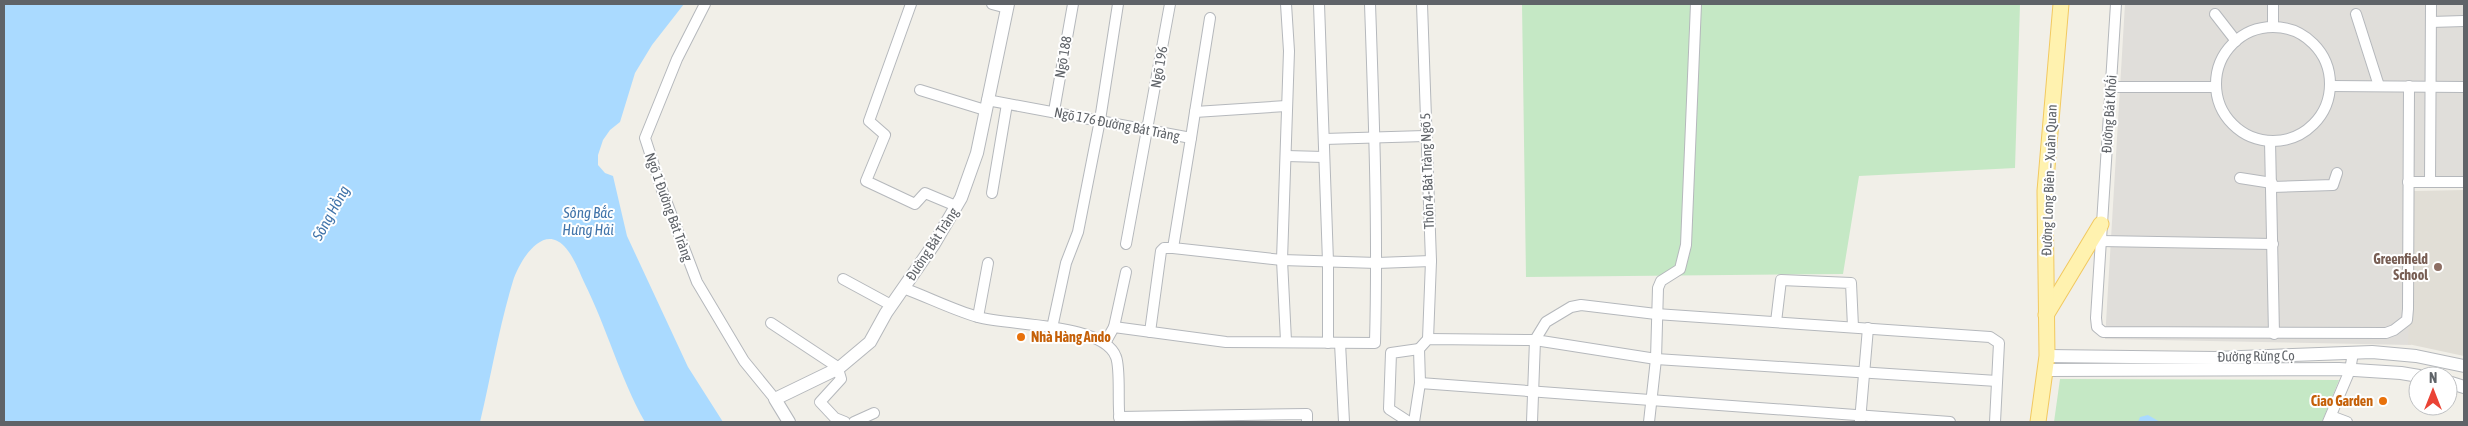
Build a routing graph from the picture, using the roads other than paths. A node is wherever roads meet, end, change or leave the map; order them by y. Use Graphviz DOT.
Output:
graph roads {
  1 [pos="706,4"];
  2 [pos="911,4"];
  3 [pos="992,4"];
  4 [pos="1073,4"];
  5 [pos="1118,4"];
  6 [pos="1170,4"];
  7 [pos="1286,4"];
  8 [pos="1319,4"];
  9 [pos="1370,4"];
  10 [pos="1422,4"];
  11 [pos="1696,4"];
  12 [pos="2061,4"];
  13 [pos="2116,4"];
  14 [pos="2273,4"];
  15 [pos="2431,4"];
  16 [pos="1008,6"];
  17 [pos="2215,14"];
  18 [pos="2356,14"];
  19 [pos="1210,18"];
  20 [pos="2464,21"];
  21 [pos="2431,22"];
  22 [pos="2274,27"];
  23 [pos="2236,41"];
  24 [pos="2331,86"];
  25 [pos="2378,86"];
  26 [pos="2409,86"];
  27 [pos="2430,86"];
  28 [pos="2464,86"];
  29 [pos="2111,87"];
  30 [pos="2216,87"];
  31 [pos="920,90"];
  32 [pos="1007,104"];
  33 [pos="986,105"];
  34 [pos="1286,106"];
  35 [pos="1054,111"];
  36 [pos="1195,112"];
  37 [pos="1100,120"];
  38 [pos="1148,130"];
  39 [pos="1425,136"];
  40 [pos="1191,138"];
  41 [pos="1375,138"];
  42 [pos="1324,140"];
  43 [pos="2270,142"];
  44 [pos="1286,156"];
  45 [pos="1324,157"];
  46 [pos="2337,173"];
  47 [pos="2240,178"];
  48 [pos="2408,182"];
  49 [pos="2430,182"];
  50 [pos="2464,182"];
  51 [pos="2272,185"];
  52 [pos="992,193"];
  53 [pos="956,206"];
  54 [pos="2101,224"];
  55 [pos="2100,241"];
  56 [pos="1126,244"];
  57 [pos="2273,244"];
  58 [pos="1173,248"];
  59 [pos="1282,260"];
  60 [pos="1430,261"];
  61 [pos="1328,262"];
  62 [pos="988,263"];
  63 [pos="1377,263"];
  64 [pos="1126,272"];
  65 [pos="843,279"];
  66 [pos="903,288"];
  67 [pos="891,305"];
  68 [pos="1656,314"];
  69 [pos="2046,315"];
  70 [pos="978,317"];
  71 [pos="1776,322"];
  72 [pos="771,323"];
  73 [pos="1114,327"];
  74 [pos="1853,327"];
  75 [pos="1052,328"];
  76 [pos="1868,328"];
  77 [pos="1150,332"];
  78 [pos="2274,334"];
  79 [pos="1428,339"];
  80 [pos="1535,340"];
  81 [pos="1286,341"];
  82 [pos="1105,342"];
  83 [pos="1328,343"];
  84 [pos="1340,343"];
  85 [pos="1375,343"];
  86 [pos="1419,349"];
  87 [pos="1391,353"];
  88 [pos="2353,353"];
  89 [pos="1656,359"];
  90 [pos="2046,363"];
  91 [pos="2464,366"];
  92 [pos="839,368"];
  93 [pos="2350,370"];
  94 [pos="1864,374"];
  95 [pos="2408,374"];
  96 [pos="1997,382"];
  97 [pos="1420,383"];
  98 [pos="1534,392"];
  99 [pos="775,399"];
  100 [pos="1651,400"];
  101 [pos="874,413"];
  102 [pos="1860,419"];
  103 [pos="2330,419"];
  104 [pos="1120,420"];
  105 [pos="789,422"];
  106 [pos="845,422"];
  107 [pos="854,422"];
  108 [pos="1307,422"];
  109 [pos="1344,422"];
  110 [pos="1409,422"];
  111 [pos="1414,422"];
  112 [pos="1532,422"];
  113 [pos="1648,422"];
  114 [pos="1950,422"];
  115 [pos="1959,422"];
  116 [pos="1995,422"];
  117 [pos="2038,422"];
  118 [pos="2347,422"];
  1 -- 99 [label="street, Ngõ 1 Đường Bát Tràng"];
  2 -- 53 [label="street"];
  3 -- 16 [label="street"];
  4 -- 35 [label="street, Ngõ 188"];
  5 -- 37 [label="street"];
  6 -- 38 [label="street, Ngõ 196"];
  7 -- 34 [label="street"];
  8 -- 42 [label="street"];
  9 -- 41 [label="street"];
  10 -- 39 [label="street, Thôn 4-Bát Tràng Ngõ 5"];
  11 -- 68 [label="street"];
  12 -- 69 [label="main road, Đường Long Biên – Xuân Quan"];
  13 -- 29 [label="street, Đường Bát Khối"];
  14 -- 22 [label="street"];
  15 -- 21 [label="street"];
  16 -- 33 [label="street, Đường Bát Tràng"];
  17 -- 23 [label="street"];
  18 -- 25 [label="street"];
  19 -- 36 [label="street"];
  20 -- 21 [label="street"];
  21 -- 27 [label="street"];
  22 -- 23 [label="street"];
  22 -- 24 [label="street"];
  23 -- 30 [label="street"];
  24 -- 25 [label="street"];
  24 -- 43 [label="street"];
  25 -- 26 [label="street"];
  26 -- 27 [label="street"];
  26 -- 48 [label="street"];
  27 -- 28 [label="street"];
  27 -- 49 [label="street"];
  29 -- 30 [label="street"];
  29 -- 54 [label="street, Đường Bát Khối"];
  30 -- 43 [label="street"];
  31 -- 33 [label="street, Ngõ 176 Đường Bát Tràng"];
  32 -- 33 [label="street, Ngõ 176 Đường Bát Tràng"];
  32 -- 35 [label="street, Ngõ 176 Đường Bát Tràng"];
  32 -- 52 [label="street"];
  33 -- 53 [label="street, Đường Bát Tràng"];
  34 -- 36 [label="street, Ngõ 176 Đường Bát Tràng"];
  34 -- 44 [label="street"];
  35 -- 37 [label="street, Ngõ 176 Đường Bát Tràng"];
  36 -- 40 [label="street, Ngõ 176 Đường Bát Tràng"];
  37 -- 38 [label="street, Ngõ 176 Đường Bát Tràng"];
  37 -- 75 [label="street"];
  38 -- 40 [label="street, Ngõ 176 Đường Bát Tràng"];
  38 -- 56 [label="street, Ngõ 196"];
  39 -- 41 [label="street"];
  39 -- 60 [label="street, Thôn 4-Bát Tràng Ngõ 5"];
  40 -- 58 [label="street"];
  41 -- 42 [label="street"];
  41 -- 63 [label="street"];
  42 -- 45 [label="street"];
  43 -- 51 [label="street"];
  44 -- 45 [label="street"];
  44 -- 59 [label="street"];
  45 -- 61 [label="street"];
  46 -- 51 [label="street"];
  47 -- 51 [label="street"];
  48 -- 49 [label="street"];
  48 -- 78 [label="street"];
  49 -- 50 [label="street"];
  51 -- 57 [label="street"];
  53 -- 66 [label="street, Đường Bát Tràng"];
  54 -- 55 [label="street, Đường Bát Khối"];
  54 -- 69 [label="main road"];
  55 -- 57 [label="street"];
  55 -- 78 [label="street, Đường Bát Khối"];
  57 -- 78 [label="street"];
  58 -- 59 [label="street"];
  58 -- 77 [label="street"];
  59 -- 61 [label="street"];
  59 -- 81 [label="street"];
  60 -- 63 [label="street"];
  60 -- 79 [label="street, Thôn 4-Bát Tràng Ngõ 5"];
  61 -- 63 [label="street"];
  61 -- 83 [label="street"];
  62 -- 70 [label="street"];
  63 -- 85 [label="street"];
  64 -- 73 [label="street"];
  65 -- 67 [label="street"];
  66 -- 67 [label="street, Đường Bát Tràng"];
  66 -- 70 [label="street"];
  67 -- 92 [label="street, Đường Bát Tràng"];
  68 -- 71 [label="street"];
  68 -- 80 [label="street"];
  68 -- 89 [label="street"];
  69 -- 90 [label="main road, Đường Long Biên – Xuân Quan"];
  70 -- 75 [label="street"];
  71 -- 74 [label="street"];
  71 -- 74 [label="street"];
  72 -- 92 [label="street"];
  73 -- 77 [label="street"];
  73 -- 82 [label="street"];
  74 -- 76 [label="street"];
  75 -- 82 [label="street"];
  76 -- 94 [label="street"];
  76 -- 96 [label="street"];
  77 -- 81 [label="street"];
  79 -- 80 [label="street"];
  79 -- 86 [label="street"];
  80 -- 89 [label="street"];
  80 -- 98 [label="street"];
  81 -- 83 [label="street"];
  82 -- 104 [label="street"];
  83 -- 84 [label="street"];
  84 -- 85 [label="street"];
  84 -- 109 [label="street"];
  85 -- 87 [label="street"];
  86 -- 87 [label="street"];
  86 -- 97 [label="street"];
  87 -- 110 [label="street"];
  88 -- 90 [label="street, Đường Rừng Cọ"];
  88 -- 91 [label="street, Đường Rừng Cọ"];
  88 -- 93 [label="street"];
  89 -- 94 [label="street"];
  89 -- 100 [label="street"];
  90 -- 93 [label="street, Đường Rừng Cọ"];
  90 -- 117 [label="main road, Đường Long Biên – Xuân Quan"];
  92 -- 99 [label="street, Đường Bát Tràng"];
  92 -- 106 [label="street"];
  93 -- 95 [label="street, Đường Rừng Cọ"];
  93 -- 103 [label="street"];
  94 -- 96 [label="street"];
  94 -- 102 [label="street"];
  96 -- 116 [label="street"];
  97 -- 98 [label="street"];
  97 -- 111 [label="street"];
  98 -- 100 [label="street"];
  98 -- 112 [label="street"];
  99 -- 105 [label="street"];
  100 -- 102 [label="street"];
  100 -- 113 [label="street"];
  101 -- 107 [label="street"];
  102 -- 114 [label="street"];
  103 -- 118 [label="street"];
  104 -- 108 [label="street"];
  114 -- 115 [label="street"];
}
